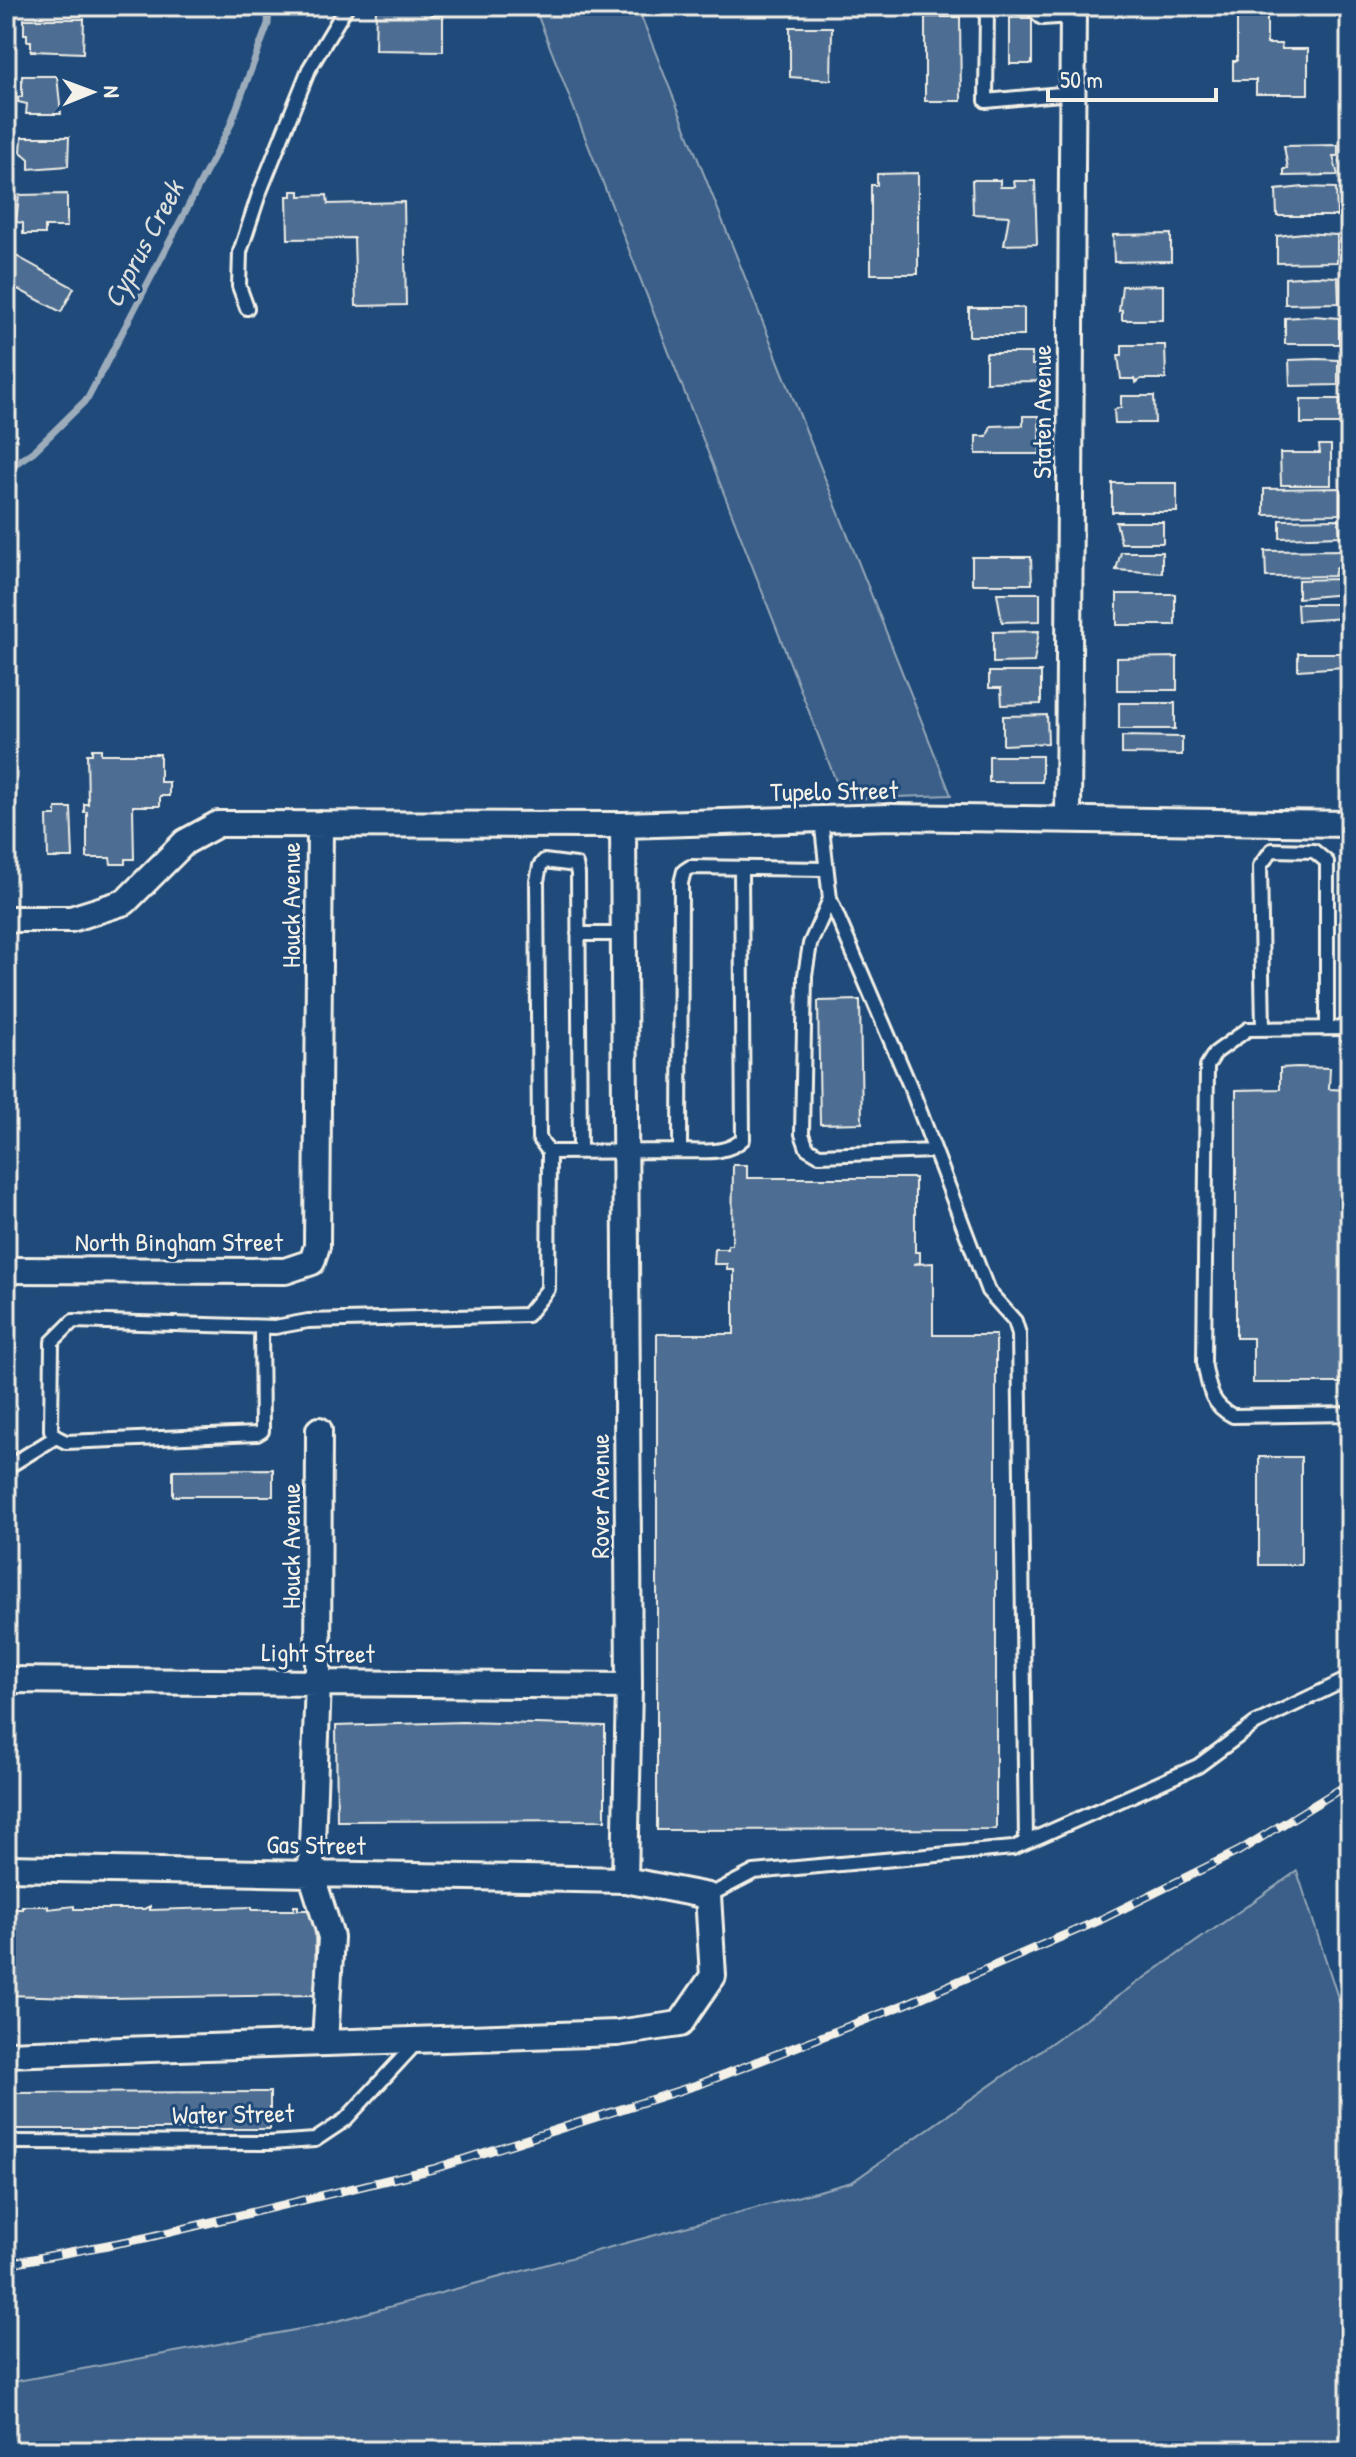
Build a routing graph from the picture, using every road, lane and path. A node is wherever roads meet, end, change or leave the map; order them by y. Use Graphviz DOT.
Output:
graph roads {
  1 [pos="347,6"];
  2 [pos="987,6"];
  3 [pos="1030,6"];
  4 [pos="1072,11"];
  5 [pos="1071,93"];
  6 [pos="247,308"];
  7 [pos="821,819"];
  8 [pos="1068,819"];
  9 [pos="320,824"];
  10 [pos="1350,824"];
  11 [pos="623,825"];
  12 [pos="741,868"];
  13 [pos="825,869"];
  14 [pos="830,899"];
  15 [pos="6,919"];
  16 [pos="578,934"];
  17 [pos="624,934"];
  18 [pos="1327,1028"];
  19 [pos="1350,1028"];
  20 [pos="1263,1029"];
  21 [pos="680,1151"];
  22 [pos="935,1151"];
  23 [pos="549,1152"];
  24 [pos="580,1152"];
  25 [pos="626,1152"];
  26 [pos="318,1225"];
  27 [pos="6,1270"];
  28 [pos="261,1327"];
  29 [pos="1350,1414"];
  30 [pos="319,1430"];
  31 [pos="56,1437"];
  32 [pos="6,1468"];
  33 [pos="1350,1678"];
  34 [pos="6,1680"];
  35 [pos="318,1681"];
  36 [pos="629,1686"];
  37 [pos="1026,1842"];
  38 [pos="6,1868"];
  39 [pos="311,1873"];
  40 [pos="625,1880"];
  41 [pos="708,1896"];
  42 [pos="420,2039"];
  43 [pos="325,2043"];
  44 [pos="6,2054"];
  45 [pos="6,2142"];
  1 -- 6 [label="lane"];
  2 -- 5 [label="lane"];
  3 -- 4 [label="lane"];
  4 -- 5 [label="street, Staten Avenue"];
  5 -- 8 [label="street, Staten Avenue"];
  7 -- 8 [label="street, Tupelo Street"];
  7 -- 11 [label="street, Tupelo Street"];
  7 -- 13 [label="lane"];
  8 -- 10 [label="street, Tupelo Street"];
  9 -- 11 [label="street, Tupelo Street"];
  9 -- 15 [label="street, Tupelo Street"];
  9 -- 26 [label="street, Houck Avenue"];
  11 -- 17 [label="street, Rover Avenue"];
  12 -- 13 [label="lane"];
  12 -- 21 [label="lane"];
  12 -- 21 [label="lane"];
  13 -- 14 [label="lane"];
  14 -- 22 [label="lane"];
  14 -- 22 [label="lane"];
  16 -- 17 [label="lane"];
  16 -- 23 [label="lane"];
  16 -- 24 [label="lane"];
  17 -- 25 [label="street, Rover Avenue"];
  18 -- 19 [label="lane"];
  18 -- 20 [label="lane"];
  18 -- 20 [label="lane"];
  20 -- 29 [label="lane"];
  21 -- 25 [label="lane"];
  22 -- 37 [label="lane"];
  23 -- 24 [label="lane"];
  23 -- 28 [label="lane"];
  24 -- 25 [label="lane"];
  25 -- 36 [label="street, Rover Avenue"];
  26 -- 27 [label="street, North Bingham Street"];
  28 -- 31 [label="lane"];
  28 -- 31 [label="lane"];
  30 -- 35 [label="street, Houck Avenue"];
  31 -- 32 [label="lane"];
  33 -- 37 [label="lane"];
  34 -- 35 [label="street, Light Street"];
  35 -- 36 [label="street, Light Street"];
  35 -- 39 [label="street, Houck Avenue"];
  36 -- 40 [label="street, Rover Avenue"];
  37 -- 41 [label="lane"];
  38 -- 39 [label="street, Gas Street"];
  39 -- 40 [label="street, Gas Street"];
  39 -- 43 [label="street, Houck Avenue"];
  40 -- 41 [label="street"];
  41 -- 42 [label="street"];
  42 -- 43 [label="street"];
  42 -- 45 [label="lane, Water Street"];
  43 -- 44 [label="street"];
}
